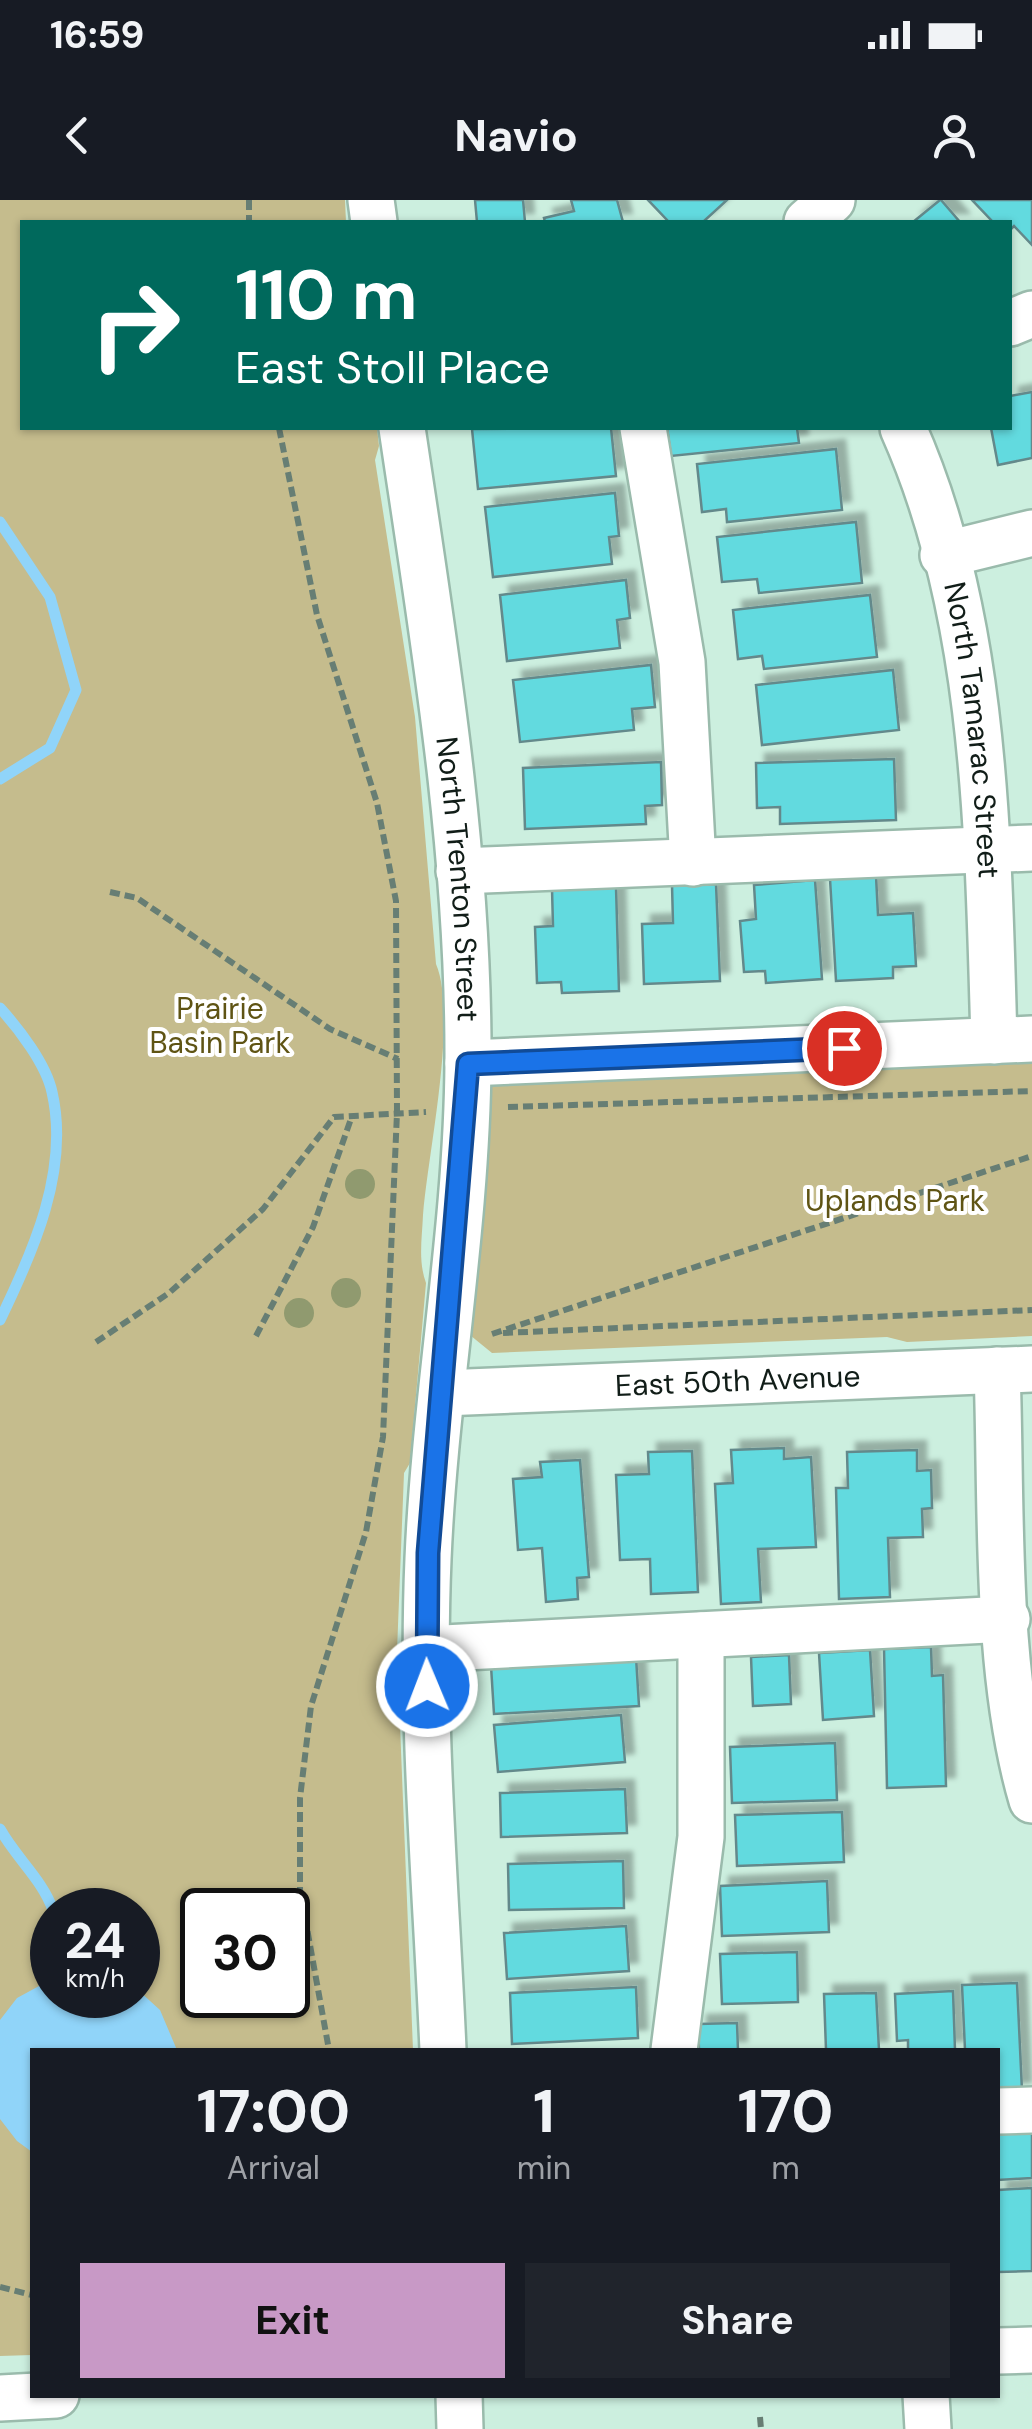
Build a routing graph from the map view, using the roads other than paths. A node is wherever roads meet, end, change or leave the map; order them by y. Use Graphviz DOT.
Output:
graph roads {
  1 [pos="832,200"];
  2 [pos="809,220"];
  3 [pos="402,430"];
  4 [pos="643,430"];
  5 [pos="904,430"];
  6 [pos="1032,533"];
  7 [pos="944,555"];
  8 [pos="1010,850"];
  9 [pos="693,862"];
  10 [pos="459,871"];
  11 [pos="1013,1040"];
  12 [pos="468,1064"];
  13 [pos="1014,1369"];
  14 [pos="442,1393"];
  15 [pos="1007,1619"];
  16 [pos="701,1634"];
  17 [pos="425,1649"];
  18 [pos="1032,1800"];
  19 [pos="444,2048"];
  20 [pos="674,2048"];
  21 [pos="1032,2110"];
  22 [pos="1000,2111"];
  23 [pos="1032,2350"];
  24 [pos="1000,2351"];
  25 [pos="30,2396"];
  26 [pos="0,2398"];
  27 [pos="458,2398"];
  28 [pos="926,2398"];
  29 [pos="460,2429"];
  30 [pos="928,2429"];
  1 -- 2 [label="street"];
  3 -- 10 [label="street, North Trenton Street"];
  4 -- 9 [label="street"];
  5 -- 7 [label="street, North Tamarac Street"];
  6 -- 7 [label="street"];
  7 -- 8 [label="street, North Tamarac Street"];
  8 -- 9 [label="street"];
  8 -- 11 [label="street, North Tamarac Street"];
  9 -- 10 [label="street"];
  10 -- 12 [label="street, North Trenton Street"];
  11 -- 12 [label="street"];
  12 -- 14 [label="street, North Trenton Street"];
  13 -- 14 [label="street, East 50th Avenue"];
  13 -- 15 [label="street"];
  14 -- 17 [label="street, North Trenton Street"];
  15 -- 16 [label="street"];
  15 -- 18 [label="street"];
  16 -- 17 [label="street"];
  16 -- 20 [label="street"];
  17 -- 19 [label="street, North Trenton Street"];
  21 -- 22 [label="street"];
  23 -- 24 [label="street"];
  25 -- 26 [label="street"];
  27 -- 29 [label="street"];
  28 -- 30 [label="street"];
}
